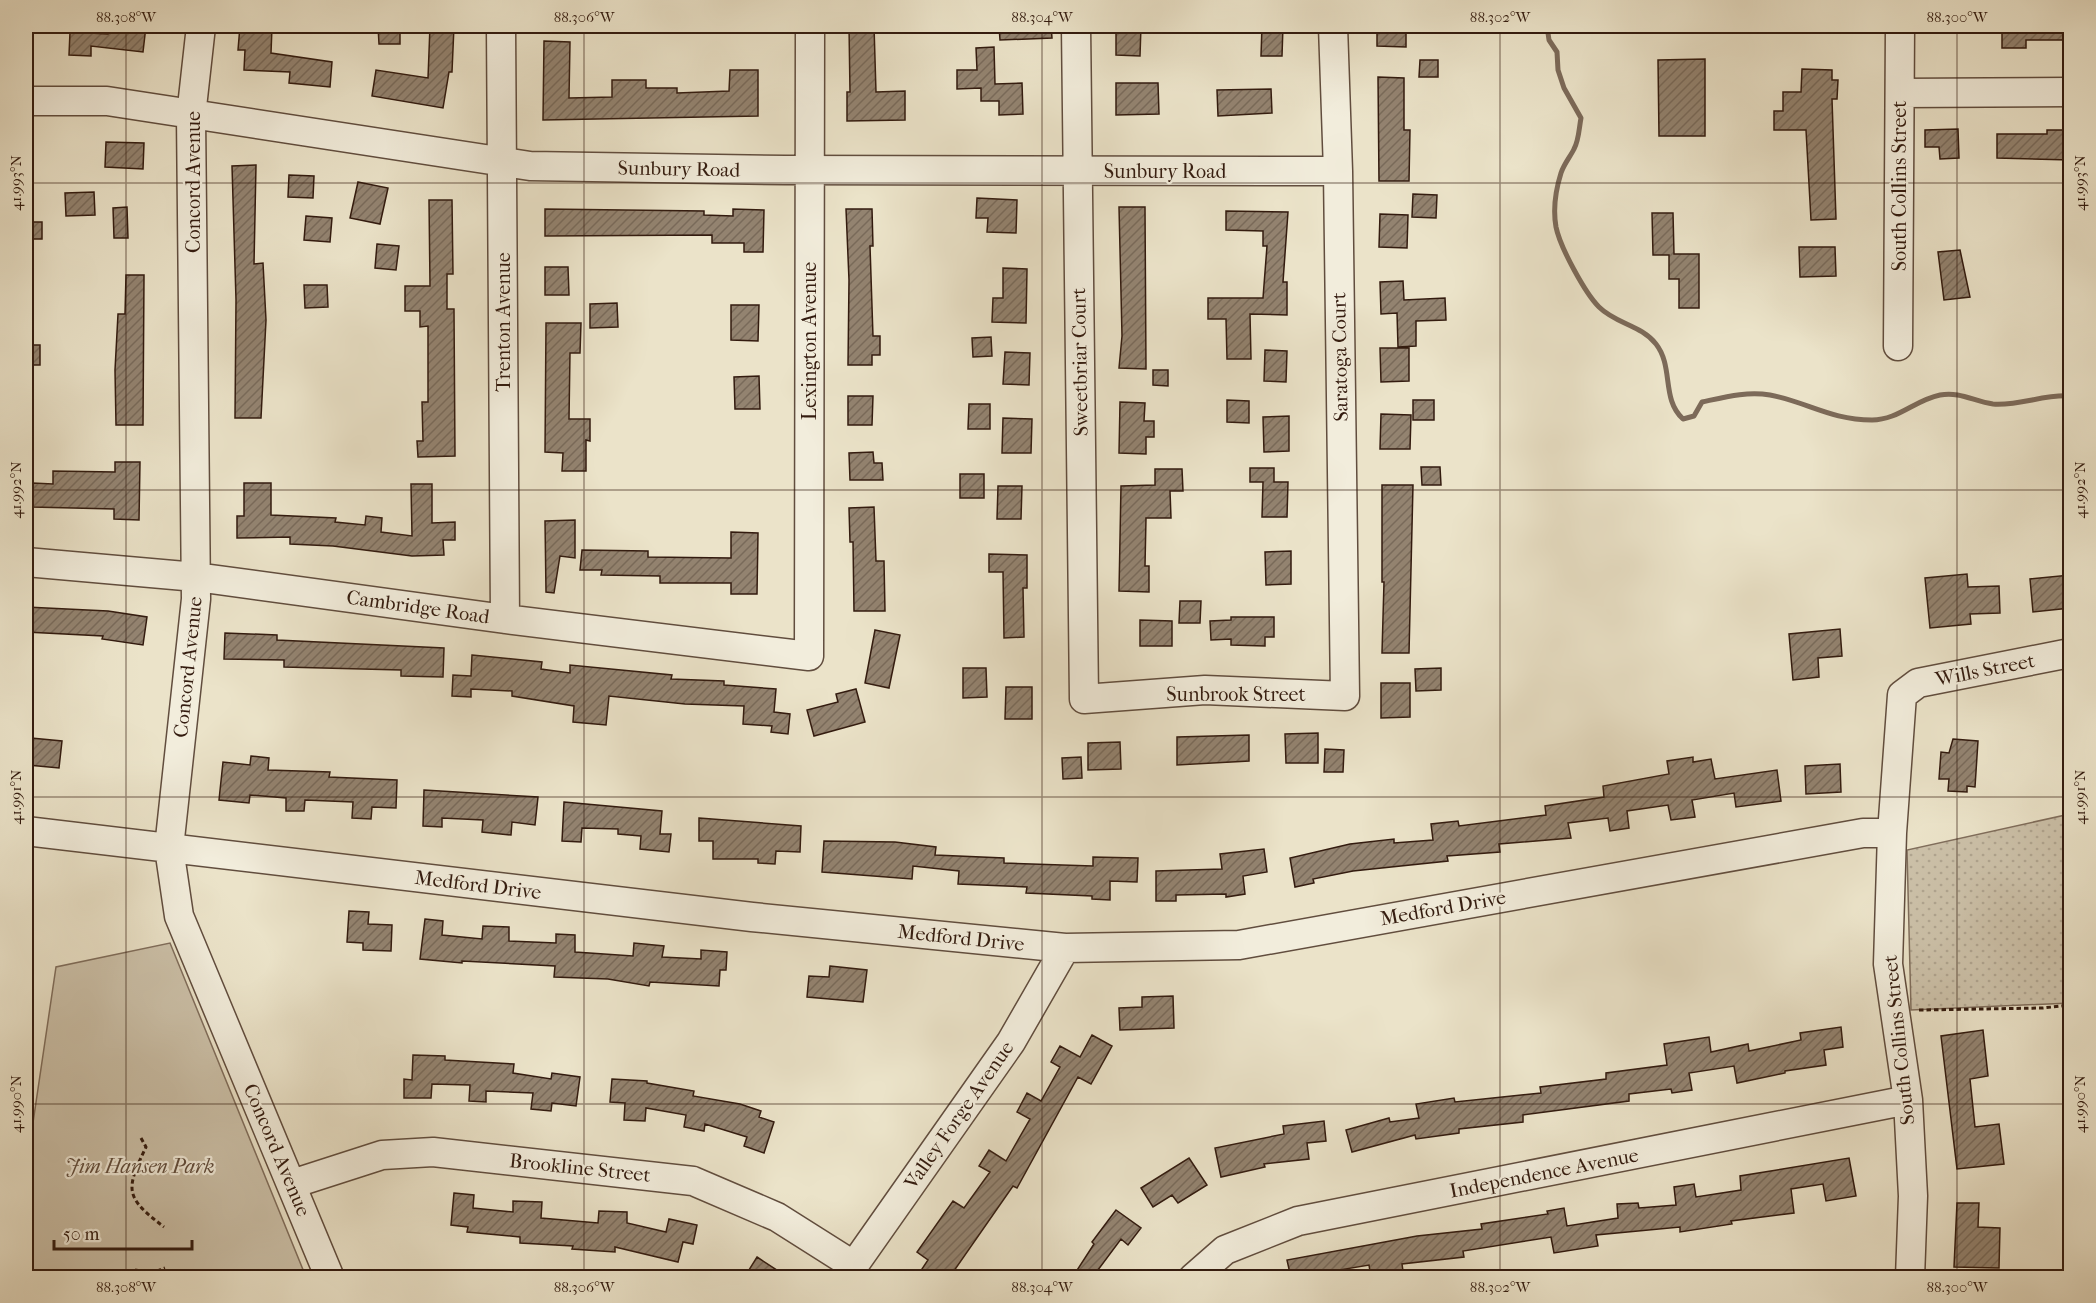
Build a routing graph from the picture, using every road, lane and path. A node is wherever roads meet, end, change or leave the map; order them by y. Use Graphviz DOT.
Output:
graph roads {
  1 [pos="201,26"];
  2 [pos="501,26"];
  3 [pos="810,26"];
  4 [pos="1076,26"];
  5 [pos="1333,26"];
  6 [pos="1900,26"];
  7 [pos="2070,92"];
  8 [pos="1900,93"];
  9 [pos="26,101"];
  10 [pos="191,116"];
  11 [pos="502,164"];
  12 [pos="810,170"];
  13 [pos="1077,170"];
  14 [pos="1338,171"];
  15 [pos="1898,346"];
  16 [pos="26,562"];
  17 [pos="196,577"];
  18 [pos="505,619"];
  19 [pos="2070,653"];
  20 [pos="809,656"];
  21 [pos="1345,689"];
  22 [pos="1902,694"];
  23 [pos="1084,699"];
  24 [pos="26,831"];
  25 [pos="1892,834"];
  26 [pos="169,848"];
  27 [pos="1065,948"];
  28 [pos="2070,1005"];
  29 [pos="1911,1010"];
  30 [pos="1908,1100"];
  31 [pos="141,1138"];
  32 [pos="292,1184"];
  33 [pos="164,1227"];
  34 [pos="165,1268"];
  35 [pos="135,1270"];
  36 [pos="849,1271"];
  37 [pos="330,1278"];
  38 [pos="1193,1278"];
  39 [pos="1910,1278"];
  1 -- 10 [label="street, Concord Avenue"];
  2 -- 11 [label="street, Trenton Avenue"];
  3 -- 12 [label="street, Lexington Avenue"];
  4 -- 13 [label="street, Sweetbriar Court"];
  5 -- 14 [label="street, Saratoga Court"];
  6 -- 8 [label="street, South Collins Street"];
  7 -- 8 [label="street"];
  8 -- 15 [label="street, South Collins Street"];
  9 -- 10 [label="street, Sunbury Road"];
  10 -- 11 [label="street, Sunbury Road"];
  10 -- 17 [label="street, Concord Avenue"];
  11 -- 12 [label="street, Sunbury Road"];
  11 -- 18 [label="street, Trenton Avenue"];
  12 -- 13 [label="street, Sunbury Road"];
  12 -- 20 [label="street, Lexington Avenue"];
  13 -- 14 [label="street, Sunbury Road"];
  13 -- 23 [label="street, Sweetbriar Court"];
  14 -- 21 [label="street, Saratoga Court"];
  16 -- 17 [label="street, Cambridge Road"];
  17 -- 18 [label="street, Cambridge Road"];
  17 -- 26 [label="street, Concord Avenue"];
  18 -- 20 [label="street, Cambridge Road"];
  19 -- 22 [label="street, Wills Street"];
  21 -- 23 [label="street, Sunbrook Street"];
  22 -- 25 [label="street, South Collins Street"];
  24 -- 26 [label="street, Medford Drive"];
  25 -- 27 [label="street, Medford Drive"];
  25 -- 30 [label="street, South Collins Street"];
  26 -- 27 [label="street, Medford Drive"];
  26 -- 32 [label="street, Concord Avenue"];
  27 -- 36 [label="street, Valley Forge Avenue"];
  28 -- 29 [label="path"];
  30 -- 38 [label="street, Independence Avenue"];
  30 -- 39 [label="street, South Collins Street"];
  31 -- 33 [label="path"];
  32 -- 36 [label="street, Brookline Street"];
  32 -- 37 [label="street, Concord Avenue"];
  34 -- 35 [label="path"];
}
